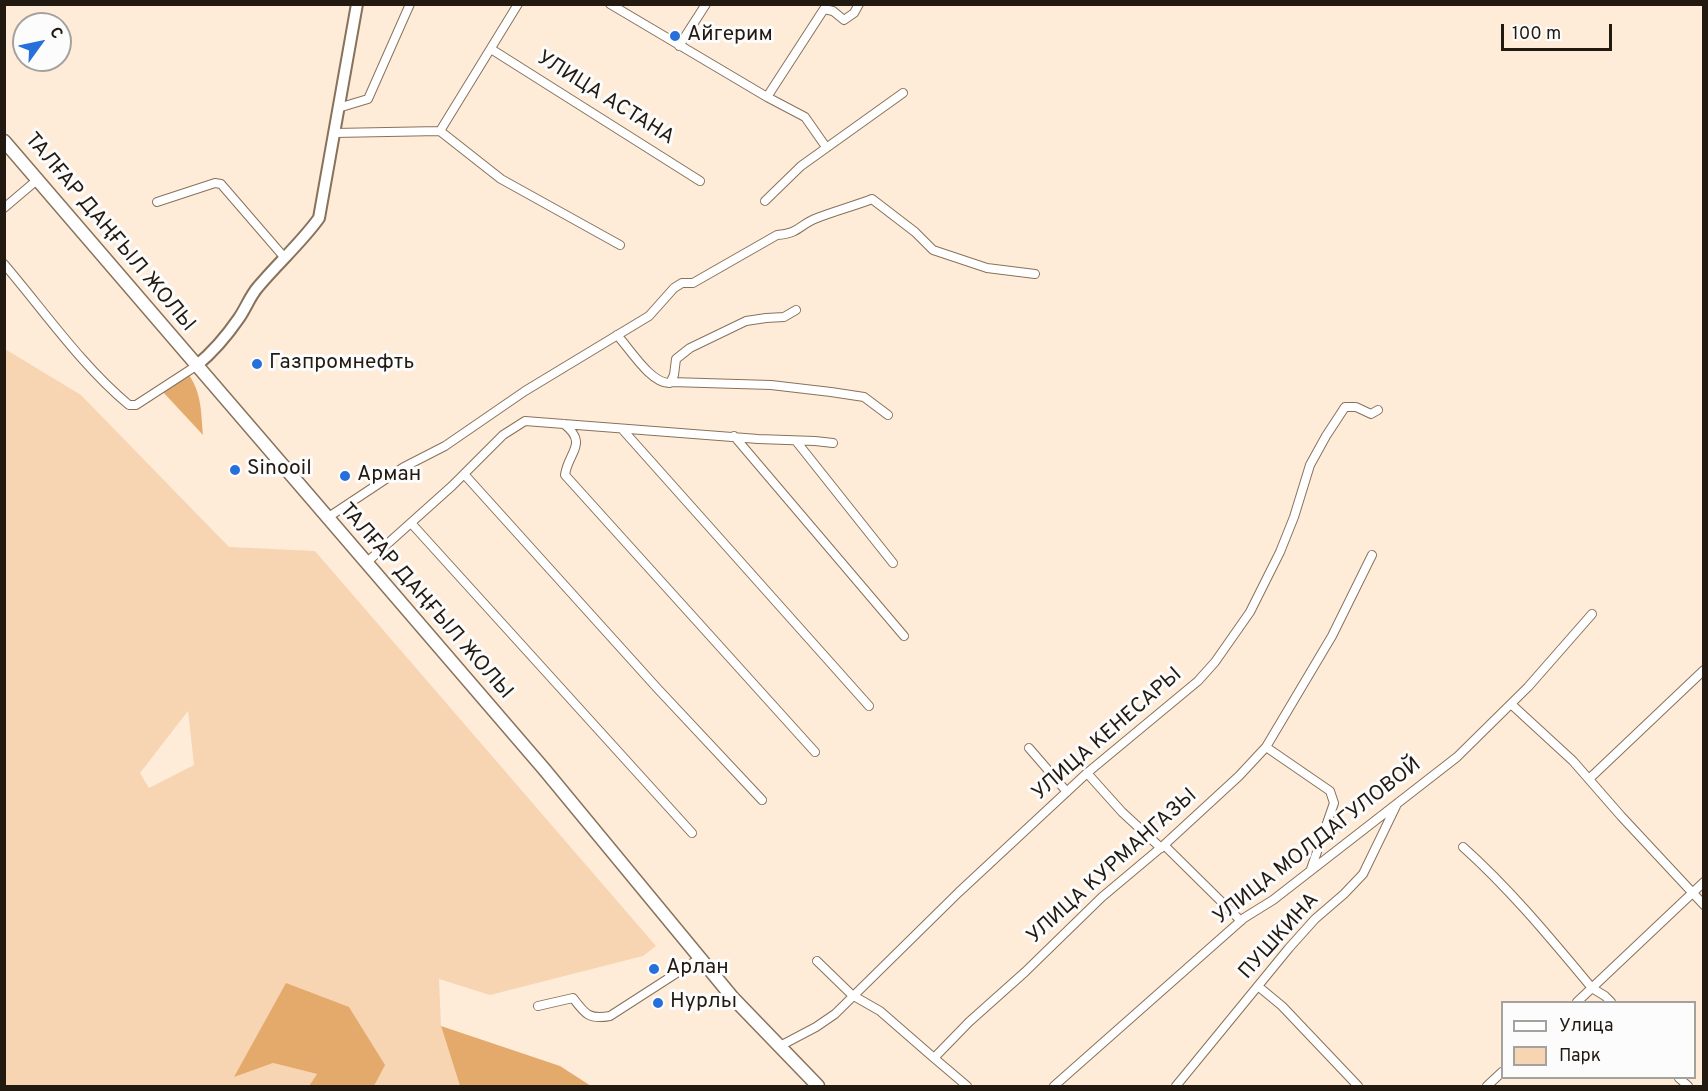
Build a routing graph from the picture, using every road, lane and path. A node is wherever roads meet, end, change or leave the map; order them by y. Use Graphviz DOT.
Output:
graph roads {
  1 [pos="357,4"];
  2 [pos="410,4"];
  3 [pos="518,4"];
  4 [pos="610,4"];
  5 [pos="706,4"];
  6 [pos="859,4"];
  7 [pos="680,46"];
  8 [pos="491,49"];
  9 [pos="903,93"];
  10 [pos="767,97"];
  11 [pos="338,108"];
  12 [pos="440,131"];
  13 [pos="334,133"];
  14 [pos="4,141"];
  15 [pos="826,147"];
  16 [pos="37,180"];
  17 [pos="700,181"];
  18 [pos="765,201"];
  19 [pos="157,202"];
  20 [pos="4,208"];
  21 [pos="620,245"];
  22 [pos="284,257"];
  23 [pos="4,264"];
  24 [pos="1035,273"];
  25 [pos="796,310"];
  26 [pos="618,335"];
  27 [pos="196,366"];
  28 [pos="671,382"];
  29 [pos="1378,410"];
  30 [pos="888,415"];
  31 [pos="562,423"];
  32 [pos="622,429"];
  33 [pos="734,436"];
  34 [pos="796,441"];
  35 [pos="832,443"];
  36 [pos="464,474"];
  37 [pos="324,515"];
  38 [pos="411,523"];
  39 [pos="1372,555"];
  40 [pos="366,563"];
  41 [pos="893,563"];
  42 [pos="1592,614"];
  43 [pos="904,636"];
  44 [pos="1704,670"];
  45 [pos="1511,704"];
  46 [pos="869,706"];
  47 [pos="1266,747"];
  48 [pos="1029,748"];
  49 [pos="815,753"];
  50 [pos="1087,773"];
  51 [pos="1588,779"];
  52 [pos="1067,792"];
  53 [pos="762,801"];
  54 [pos="1397,803"];
  55 [pos="692,833"];
  56 [pos="1162,846"];
  57 [pos="1463,847"];
  58 [pos="1311,870"];
  59 [pos="1704,882"];
  60 [pos="1693,893"];
  61 [pos="1704,905"];
  62 [pos="1241,921"];
  63 [pos="700,958"];
  64 [pos="817,961"];
  65 [pos="1259,987"];
  66 [pos="1592,988"];
  67 [pos="852,996"];
  68 [pos="1577,1001"];
  69 [pos="1610,1001"];
  70 [pos="538,1006"];
  71 [pos="780,1046"];
  72 [pos="934,1058"];
  73 [pos="1501,1074"];
  74 [pos="818,1086"];
  75 [pos="967,1086"];
  76 [pos="1054,1086"];
  77 [pos="1176,1086"];
  78 [pos="1359,1086"];
  79 [pos="1487,1086"];
  1 -- 11 [label="street"];
  2 -- 11 [label="street"];
  3 -- 8 [label="street"];
  4 -- 7 [label="street"];
  5 -- 7 [label="street"];
  6 -- 10 [label="street"];
  7 -- 10 [label="street"];
  8 -- 12 [label="street"];
  8 -- 17 [label="street, УЛИЦА АСТАНА"];
  9 -- 15 [label="street"];
  10 -- 15 [label="street"];
  11 -- 13 [label="street"];
  12 -- 13 [label="street"];
  12 -- 21 [label="street"];
  13 -- 22 [label="street"];
  14 -- 16 [label="main road, ТАЛҒАР ДАҢҒЫЛ ЖОЛЫ"];
  15 -- 18 [label="street"];
  16 -- 20 [label="street"];
  16 -- 27 [label="main road, ТАЛҒАР ДАҢҒЫЛ ЖОЛЫ"];
  19 -- 22 [label="street"];
  22 -- 27 [label="street"];
  23 -- 27 [label="street"];
  24 -- 26 [label="street"];
  25 -- 28 [label="street"];
  26 -- 28 [label="street"];
  26 -- 37 [label="street"];
  27 -- 37 [label="main road, ТАЛҒАР ДАҢҒЫЛ ЖОЛЫ"];
  28 -- 30 [label="street"];
  29 -- 50 [label="street, УЛИЦА КЕНЕСАРЫ"];
  31 -- 32 [label="street"];
  31 -- 36 [label="street"];
  31 -- 49 [label="street"];
  32 -- 33 [label="street"];
  32 -- 46 [label="street"];
  33 -- 34 [label="street"];
  33 -- 43 [label="street"];
  34 -- 35 [label="street"];
  34 -- 41 [label="street"];
  36 -- 38 [label="street"];
  36 -- 53 [label="street"];
  37 -- 40 [label="main road, ТАЛҒАР ДАҢҒЫЛ ЖОЛЫ"];
  38 -- 40 [label="street"];
  38 -- 55 [label="street"];
  39 -- 47 [label="street, УЛИЦА КУРМАНГАЗЫ"];
  40 -- 63 [label="main road, ТАЛҒАР ДАҢҒЫЛ ЖОЛЫ"];
  42 -- 45 [label="street, УЛИЦА МОЛДАГУЛОВОЙ"];
  44 -- 51 [label="street"];
  45 -- 51 [label="street"];
  45 -- 54 [label="street, УЛИЦА МОЛДАГУЛОВОЙ"];
  47 -- 56 [label="street, УЛИЦА КУРМАНГАЗЫ"];
  47 -- 58 [label="street"];
  48 -- 52 [label="street"];
  50 -- 52 [label="street, УЛИЦА КЕНЕСАРЫ"];
  50 -- 56 [label="street"];
  51 -- 60 [label="street"];
  52 -- 67 [label="street, УЛИЦА КЕНЕСАРЫ"];
  54 -- 58 [label="street, УЛИЦА МОЛДАГУЛОВОЙ"];
  54 -- 65 [label="street, ПУШКИНА"];
  56 -- 62 [label="street"];
  56 -- 72 [label="street, УЛИЦА КУРМАНГАЗЫ"];
  57 -- 66 [label="street"];
  58 -- 62 [label="street, УЛИЦА МОЛДАГУЛОВОЙ"];
  59 -- 60 [label="street"];
  60 -- 61 [label="street"];
  60 -- 66 [label="street"];
  62 -- 76 [label="street, УЛИЦА МОЛДАГУЛОВОЙ"];
  63 -- 70 [label="street"];
  63 -- 71 [label="main road, ТАЛҒАР ДАҢҒЫЛ ЖОЛЫ"];
  64 -- 67 [label="street"];
  65 -- 77 [label="street, ПУШКИНА"];
  65 -- 78 [label="street"];
  66 -- 68 [label="street"];
  66 -- 69 [label="street"];
  67 -- 71 [label="street, УЛИЦА КЕНЕСАРЫ"];
  67 -- 72 [label="street"];
  71 -- 74 [label="main road, ТАЛҒАР ДАҢҒЫЛ ЖОЛЫ"];
  72 -- 75 [label="street"];
  73 -- 79 [label="street"];
}
